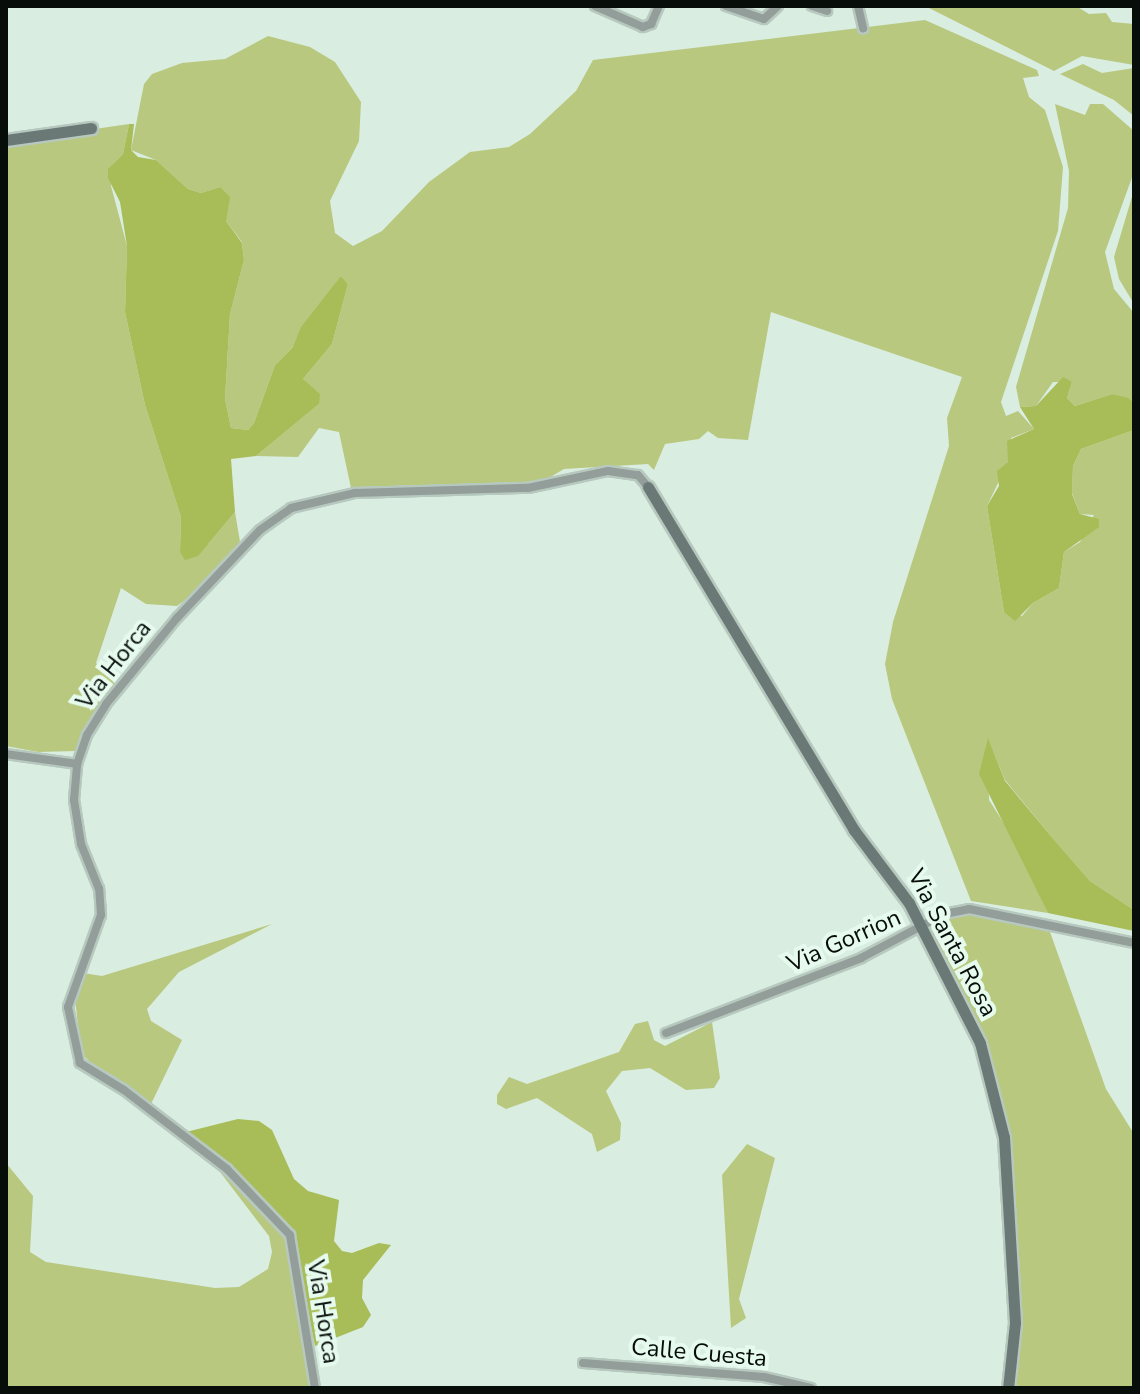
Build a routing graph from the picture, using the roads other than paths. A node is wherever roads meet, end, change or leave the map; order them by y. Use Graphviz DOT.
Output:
graph roads {
  1 [pos="595,6"];
  2 [pos="659,6"];
  3 [pos="726,6"];
  4 [pos="778,6"];
  5 [pos="812,6"];
  6 [pos="858,6"];
  7 [pos="827,11"];
  8 [pos="863,28"];
  9 [pos="91,128"];
  10 [pos="6,140"];
  11 [pos="648,487"];
  12 [pos="6,754"];
  13 [pos="77,764"];
  14 [pos="919,930"];
  15 [pos="1134,943"];
  16 [pos="666,1033"];
  17 [pos="583,1363"];
  18 [pos="315,1388"];
  19 [pos="811,1388"];
  20 [pos="1008,1388"];
  1 -- 2 [label="street"];
  3 -- 4 [label="street"];
  5 -- 7 [label="street"];
  6 -- 8 [label="street"];
  9 -- 10 [label="street"];
  11 -- 13 [label="street, Via Horca"];
  11 -- 14 [label="street, Via Santa Rosa"];
  12 -- 13 [label="street"];
  13 -- 18 [label="street, Via Horca"];
  14 -- 15 [label="street, Via Gorrion"];
  14 -- 16 [label="street, Via Gorrion"];
  14 -- 20 [label="street, Via Santa Rosa"];
  17 -- 19 [label="street, Calle Cuesta"];
}
